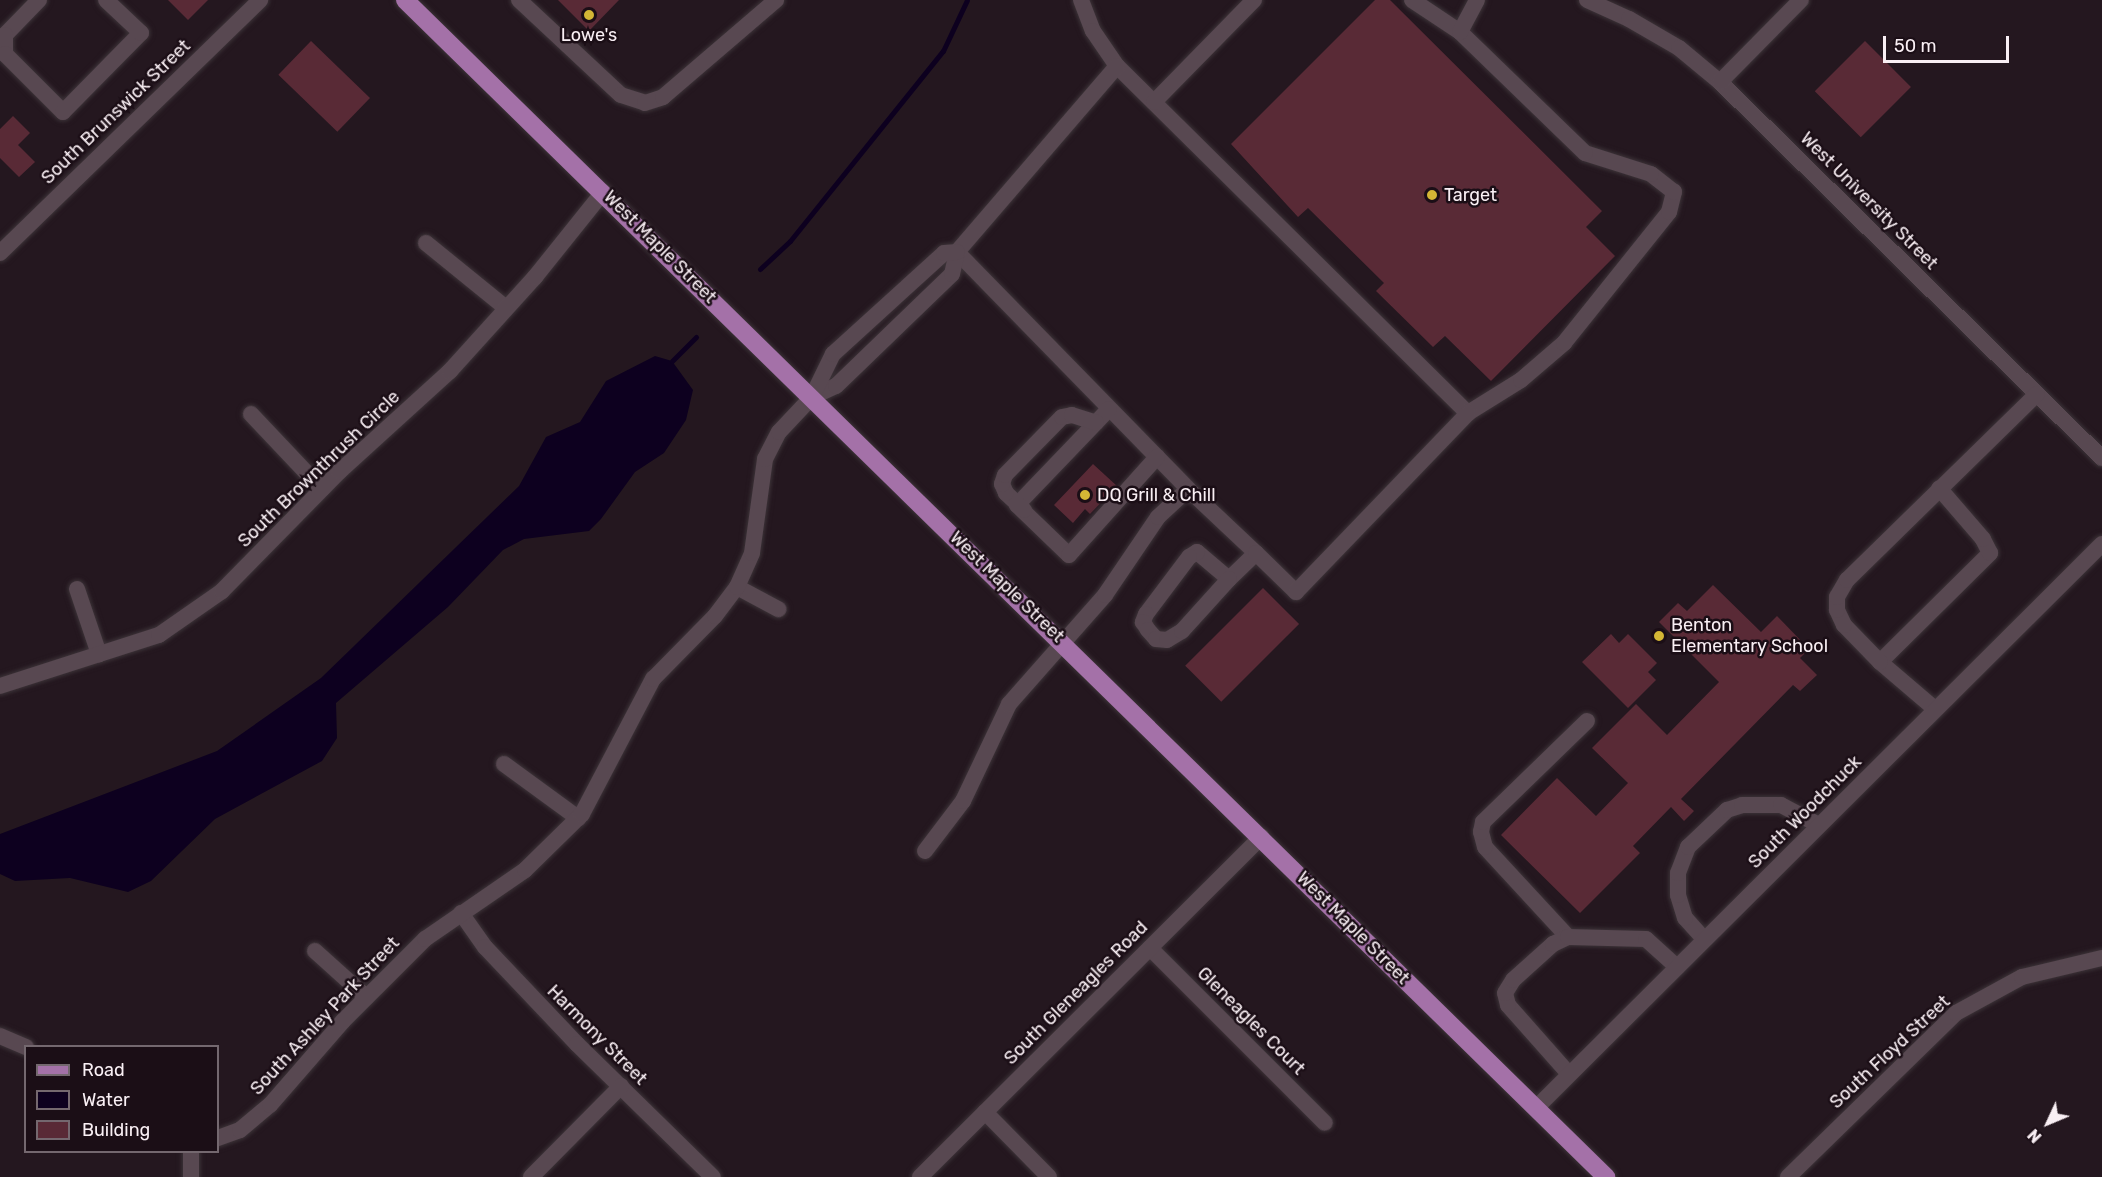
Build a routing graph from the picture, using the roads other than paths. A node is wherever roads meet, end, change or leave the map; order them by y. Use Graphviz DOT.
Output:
graph roads {
  1 [pos="39,0"];
  2 [pos="106,0"];
  3 [pos="260,0"];
  4 [pos="405,0"];
  5 [pos="519,0"];
  6 [pos="776,0"];
  7 [pos="1081,0"];
  8 [pos="1254,0"];
  9 [pos="1412,0"];
  10 [pos="1477,0"];
  11 [pos="1587,0"];
  12 [pos="1802,0"];
  13 [pos="1461,32"];
  14 [pos="1117,66"];
  15 [pos="1720,82"];
  16 [pos="1154,102"];
  17 [pos="603,192"];
  18 [pos="426,243"];
  19 [pos="957,252"];
  20 [pos="0,253"];
  21 [pos="507,308"];
  22 [pos="2037,394"];
  23 [pos="812,397"];
  24 [pos="1109,409"];
  25 [pos="1468,413"];
  26 [pos="251,414"];
  27 [pos="1096,423"];
  28 [pos="1157,457"];
  29 [pos="2102,458"];
  30 [pos="1939,488"];
  31 [pos="322,489"];
  32 [pos="1188,489"];
  33 [pos="1017,505"];
  34 [pos="2102,544"];
  35 [pos="1256,553"];
  36 [pos="1229,579"];
  37 [pos="737,587"];
  38 [pos="76,589"];
  39 [pos="778,609"];
  40 [pos="1062,640"];
  41 [pos="99,654"];
  42 [pos="1880,662"];
  43 [pos="0,686"];
  44 [pos="1935,709"];
  45 [pos="1587,721"];
  46 [pos="504,764"];
  47 [pos="579,818"];
  48 [pos="1819,825"];
  49 [pos="1261,837"];
  50 [pos="925,851"];
  51 [pos="461,914"];
  52 [pos="1568,937"];
  53 [pos="1704,939"];
  54 [pos="1150,948"];
  55 [pos="315,951"];
  56 [pos="2102,958"];
  57 [pos="1677,967"];
  58 [pos="366,997"];
  59 [pos="0,1036"];
  60 [pos="24,1046"];
  61 [pos="1569,1074"];
  62 [pos="621,1086"];
  63 [pos="1536,1108"];
  64 [pos="985,1112"];
  65 [pos="1325,1123"];
  66 [pos="219,1138"];
  67 [pos="191,1153"];
  68 [pos="191,1177"];
  69 [pos="531,1177"];
  70 [pos="713,1177"];
  71 [pos="920,1177"];
  72 [pos="1049,1177"];
  73 [pos="1606,1177"];
  74 [pos="1788,1177"];
  1 -- 2 [label="street"];
  3 -- 20 [label="street, South Brunswick Street"];
  4 -- 17 [label="main road, West Maple Street"];
  5 -- 6 [label="street"];
  7 -- 14 [label="street"];
  8 -- 16 [label="street"];
  9 -- 13 [label="street"];
  10 -- 13 [label="street"];
  11 -- 15 [label="street, West University Street"];
  12 -- 15 [label="street"];
  13 -- 25 [label="street"];
  14 -- 16 [label="street"];
  14 -- 19 [label="street"];
  15 -- 22 [label="street, West University Street"];
  16 -- 25 [label="street"];
  17 -- 21 [label="street, South Brownthrush Circle"];
  17 -- 23 [label="main road, West Maple Street"];
  18 -- 21 [label="street"];
  19 -- 23 [label="street"];
  19 -- 23 [label="street"];
  19 -- 24 [label="street"];
  21 -- 31 [label="street, South Brownthrush Circle"];
  22 -- 29 [label="street, West University Street"];
  22 -- 30 [label="street"];
  23 -- 37 [label="street, South Ashley Park Street"];
  23 -- 40 [label="main road, West Maple Street"];
  24 -- 27 [label="street"];
  24 -- 28 [label="street"];
  25 -- 35 [label="street"];
  26 -- 31 [label="street"];
  27 -- 33 [label="street"];
  27 -- 33 [label="street"];
  28 -- 32 [label="street"];
  28 -- 33 [label="street"];
  30 -- 42 [label="street"];
  30 -- 42 [label="street"];
  31 -- 41 [label="street, South Brownthrush Circle"];
  32 -- 35 [label="street"];
  32 -- 40 [label="street"];
  34 -- 44 [label="street, South Woodchuck"];
  35 -- 36 [label="street"];
  36 -- 36 [label="street"];
  37 -- 39 [label="street"];
  37 -- 47 [label="street, South Ashley Park Street"];
  38 -- 41 [label="street"];
  40 -- 49 [label="main road, West Maple Street"];
  40 -- 50 [label="street"];
  41 -- 43 [label="street, South Brownthrush Circle"];
  42 -- 44 [label="street"];
  44 -- 48 [label="street, South Woodchuck"];
  45 -- 52 [label="street"];
  46 -- 47 [label="street"];
  47 -- 51 [label="street, South Ashley Park Street"];
  48 -- 53 [label="street, South Woodchuck"];
  48 -- 53 [label="street"];
  49 -- 54 [label="street, South Gleneagles Road"];
  49 -- 63 [label="main road, West Maple Street"];
  51 -- 58 [label="street, South Ashley Park Street"];
  51 -- 62 [label="street, Harmony Street"];
  52 -- 57 [label="street"];
  52 -- 61 [label="street"];
  53 -- 57 [label="street, South Woodchuck"];
  54 -- 64 [label="street, South Gleneagles Road"];
  54 -- 65 [label="street, Gleneagles Court"];
  55 -- 58 [label="street"];
  56 -- 74 [label="street, South Floyd Street"];
  57 -- 61 [label="street, South Woodchuck"];
  58 -- 66 [label="street, South Ashley Park Street"];
  59 -- 60 [label="street"];
  61 -- 63 [label="street, South Woodchuck"];
  62 -- 69 [label="street"];
  62 -- 70 [label="street, Harmony Street"];
  63 -- 73 [label="main road, West Maple Street"];
  64 -- 71 [label="street, South Gleneagles Road"];
  64 -- 72 [label="street"];
  67 -- 68 [label="street"];
}
